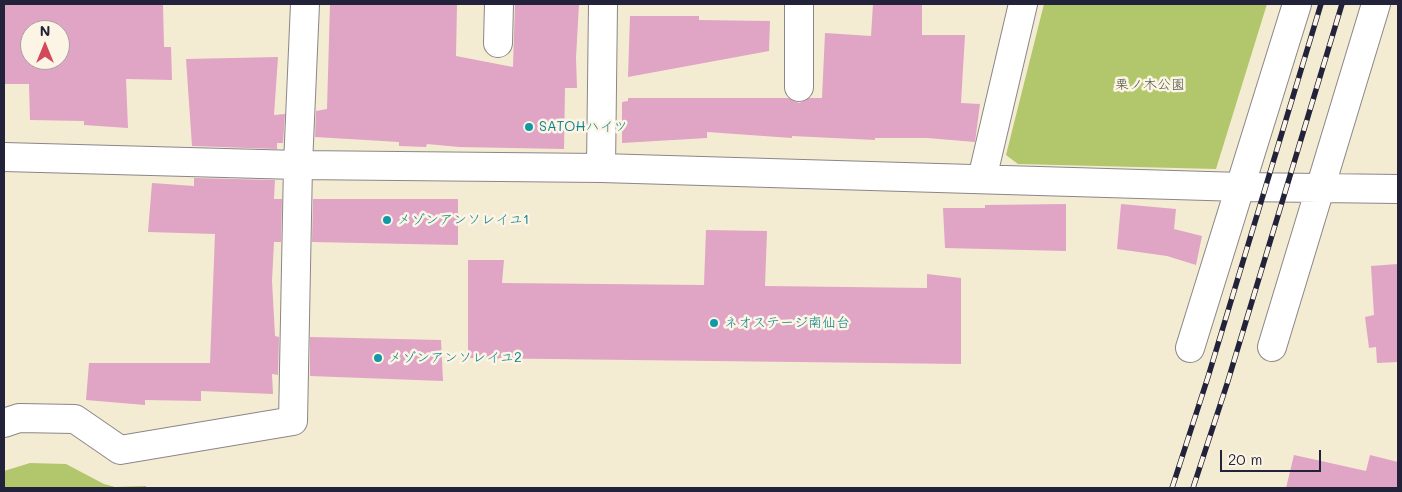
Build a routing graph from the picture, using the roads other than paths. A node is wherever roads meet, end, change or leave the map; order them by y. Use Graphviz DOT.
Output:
graph roads {
  1 [pos="305,4"];
  2 [pos="499,4"];
  3 [pos="603,4"];
  4 [pos="800,4"];
  5 [pos="1023,4"];
  6 [pos="1297,4"];
  7 [pos="1376,4"];
  8 [pos="498,43"];
  9 [pos="799,87"];
  10 [pos="4,157"];
  11 [pos="298,165"];
  12 [pos="601,168"];
  13 [pos="982,179"];
  14 [pos="1241,187"];
  15 [pos="1322,187"];
  16 [pos="1398,189"];
  17 [pos="1272,347"];
  18 [pos="1190,348"];
  19 [pos="4,423"];
  1 -- 11 [label="street"];
  2 -- 8 [label="street"];
  3 -- 12 [label="street"];
  4 -- 9 [label="street"];
  5 -- 13 [label="street"];
  6 -- 14 [label="street"];
  7 -- 15 [label="street"];
  10 -- 11 [label="street"];
  11 -- 12 [label="street"];
  11 -- 19 [label="street"];
  12 -- 13 [label="street"];
  13 -- 14 [label="street"];
  14 -- 15 [label="street"];
  14 -- 18 [label="street"];
  15 -- 16 [label="street"];
  15 -- 17 [label="street"];
}
